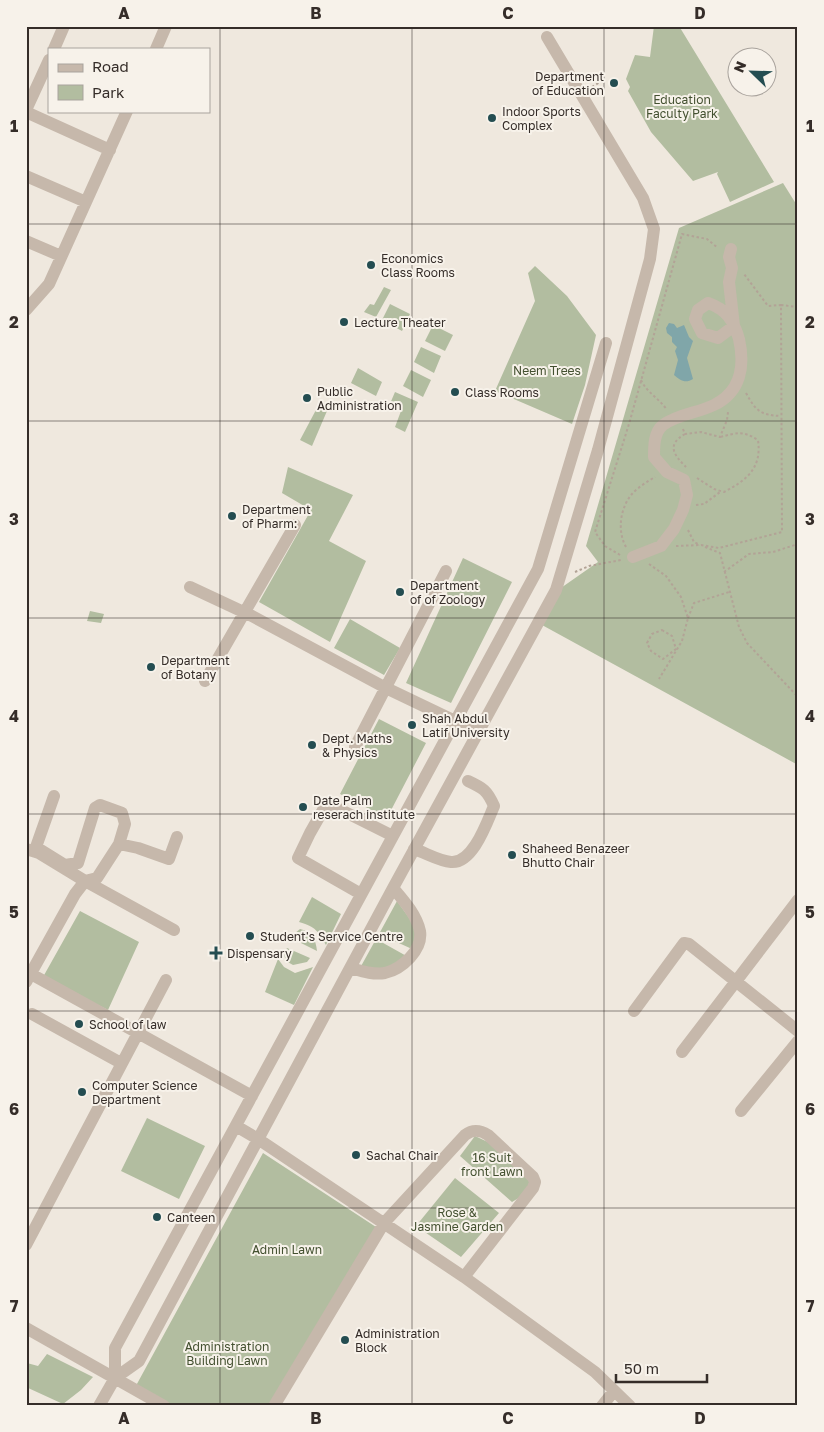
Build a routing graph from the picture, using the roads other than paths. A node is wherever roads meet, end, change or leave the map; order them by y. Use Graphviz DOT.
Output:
graph roads {
  1 [pos="64,26"];
  2 [pos="166,26"];
  3 [pos="547,36"];
  4 [pos="54,48"];
  5 [pos="156,48"];
  6 [pos="48,62"];
  7 [pos="26,111"];
  8 [pos="128,112"];
  9 [pos="110,150"];
  10 [pos="26,176"];
  11 [pos="86,202"];
  12 [pos="26,241"];
  13 [pos="731,249"];
  14 [pos="61,256"];
  15 [pos="26,310"];
  16 [pos="606,343"];
  17 [pos="576,443"];
  18 [pos="598,450"];
  19 [pos="295,525"];
  20 [pos="633,557"];
  21 [pos="446,571"];
  22 [pos="190,587"];
  23 [pos="244,612"];
  24 [pos="205,681"];
  25 [pos="386,688"];
  26 [pos="455,721"];
  27 [pos="478,734"];
  28 [pos="355,747"];
  29 [pos="468,780"];
  30 [pos="54,796"];
  31 [pos="393,836"];
  32 [pos="177,838"];
  33 [pos="119,844"];
  34 [pos="26,849"];
  35 [pos="414,849"];
  36 [pos="85,881"];
  37 [pos="393,888"];
  38 [pos="361,894"];
  39 [pos="798,900"];
  40 [pos="174,930"];
  41 [pos="350,968"];
  42 [pos="29,978"];
  43 [pos="166,980"];
  44 [pos="736,981"];
  45 [pos="634,1011"];
  46 [pos="32,1014"];
  47 [pos="798,1031"];
  48 [pos="137,1034"];
  49 [pos="798,1041"];
  50 [pos="682,1052"];
  51 [pos="121,1063"];
  52 [pos="252,1096"];
  53 [pos="741,1111"];
  54 [pos="236,1126"];
  55 [pos="258,1139"];
  56 [pos="384,1223"];
  57 [pos="26,1246"];
  58 [pos="464,1277"];
  59 [pos="26,1328"];
  60 [pos="115,1378"];
  61 [pos="614,1391"];
  62 [pos="99,1406"];
  63 [pos="164,1406"];
  64 [pos="274,1406"];
  65 [pos="602,1406"];
  66 [pos="630,1406"];
  1 -- 4 [label="street"];
  2 -- 5 [label="street"];
  3 -- 18 [label="street"];
  6 -- 7 [label="street"];
  7 -- 9 [label="street"];
  8 -- 9 [label="street"];
  9 -- 11 [label="street"];
  10 -- 11 [label="street"];
  11 -- 14 [label="street"];
  12 -- 14 [label="street"];
  13 -- 20 [label="street"];
  14 -- 15 [label="street"];
  16 -- 17 [label="street"];
  17 -- 18 [label="street"];
  17 -- 26 [label="street"];
  18 -- 27 [label="street"];
  19 -- 23 [label="street"];
  21 -- 25 [label="street"];
  22 -- 23 [label="street"];
  23 -- 24 [label="street"];
  23 -- 25 [label="street"];
  25 -- 26 [label="street"];
  25 -- 28 [label="street"];
  26 -- 27 [label="street"];
  26 -- 31 [label="street"];
  27 -- 35 [label="street"];
  29 -- 35 [label="street"];
  30 -- 33 [label="street"];
  31 -- 38 [label="street"];
  31 -- 38 [label="street"];
  32 -- 33 [label="street"];
  33 -- 36 [label="street"];
  34 -- 36 [label="street"];
  35 -- 37 [label="street"];
  36 -- 40 [label="street"];
  36 -- 42 [label="street"];
  37 -- 41 [label="street"];
  37 -- 41 [label="street"];
  38 -- 52 [label="street"];
  39 -- 44 [label="street"];
  41 -- 55 [label="street"];
  42 -- 48 [label="street"];
  43 -- 48 [label="street"];
  44 -- 45 [label="street"];
  44 -- 47 [label="street"];
  44 -- 50 [label="street"];
  46 -- 51 [label="street"];
  48 -- 51 [label="street"];
  48 -- 52 [label="street"];
  49 -- 53 [label="street"];
  51 -- 57 [label="street"];
  52 -- 54 [label="street"];
  54 -- 55 [label="street"];
  54 -- 60 [label="street"];
  55 -- 56 [label="street"];
  55 -- 60 [label="street"];
  56 -- 58 [label="street"];
  56 -- 58 [label="street"];
  56 -- 64 [label="street"];
  58 -- 61 [label="street"];
  59 -- 60 [label="street"];
  60 -- 62 [label="street"];
  60 -- 63 [label="street"];
  61 -- 65 [label="street"];
  61 -- 66 [label="street"];
}
